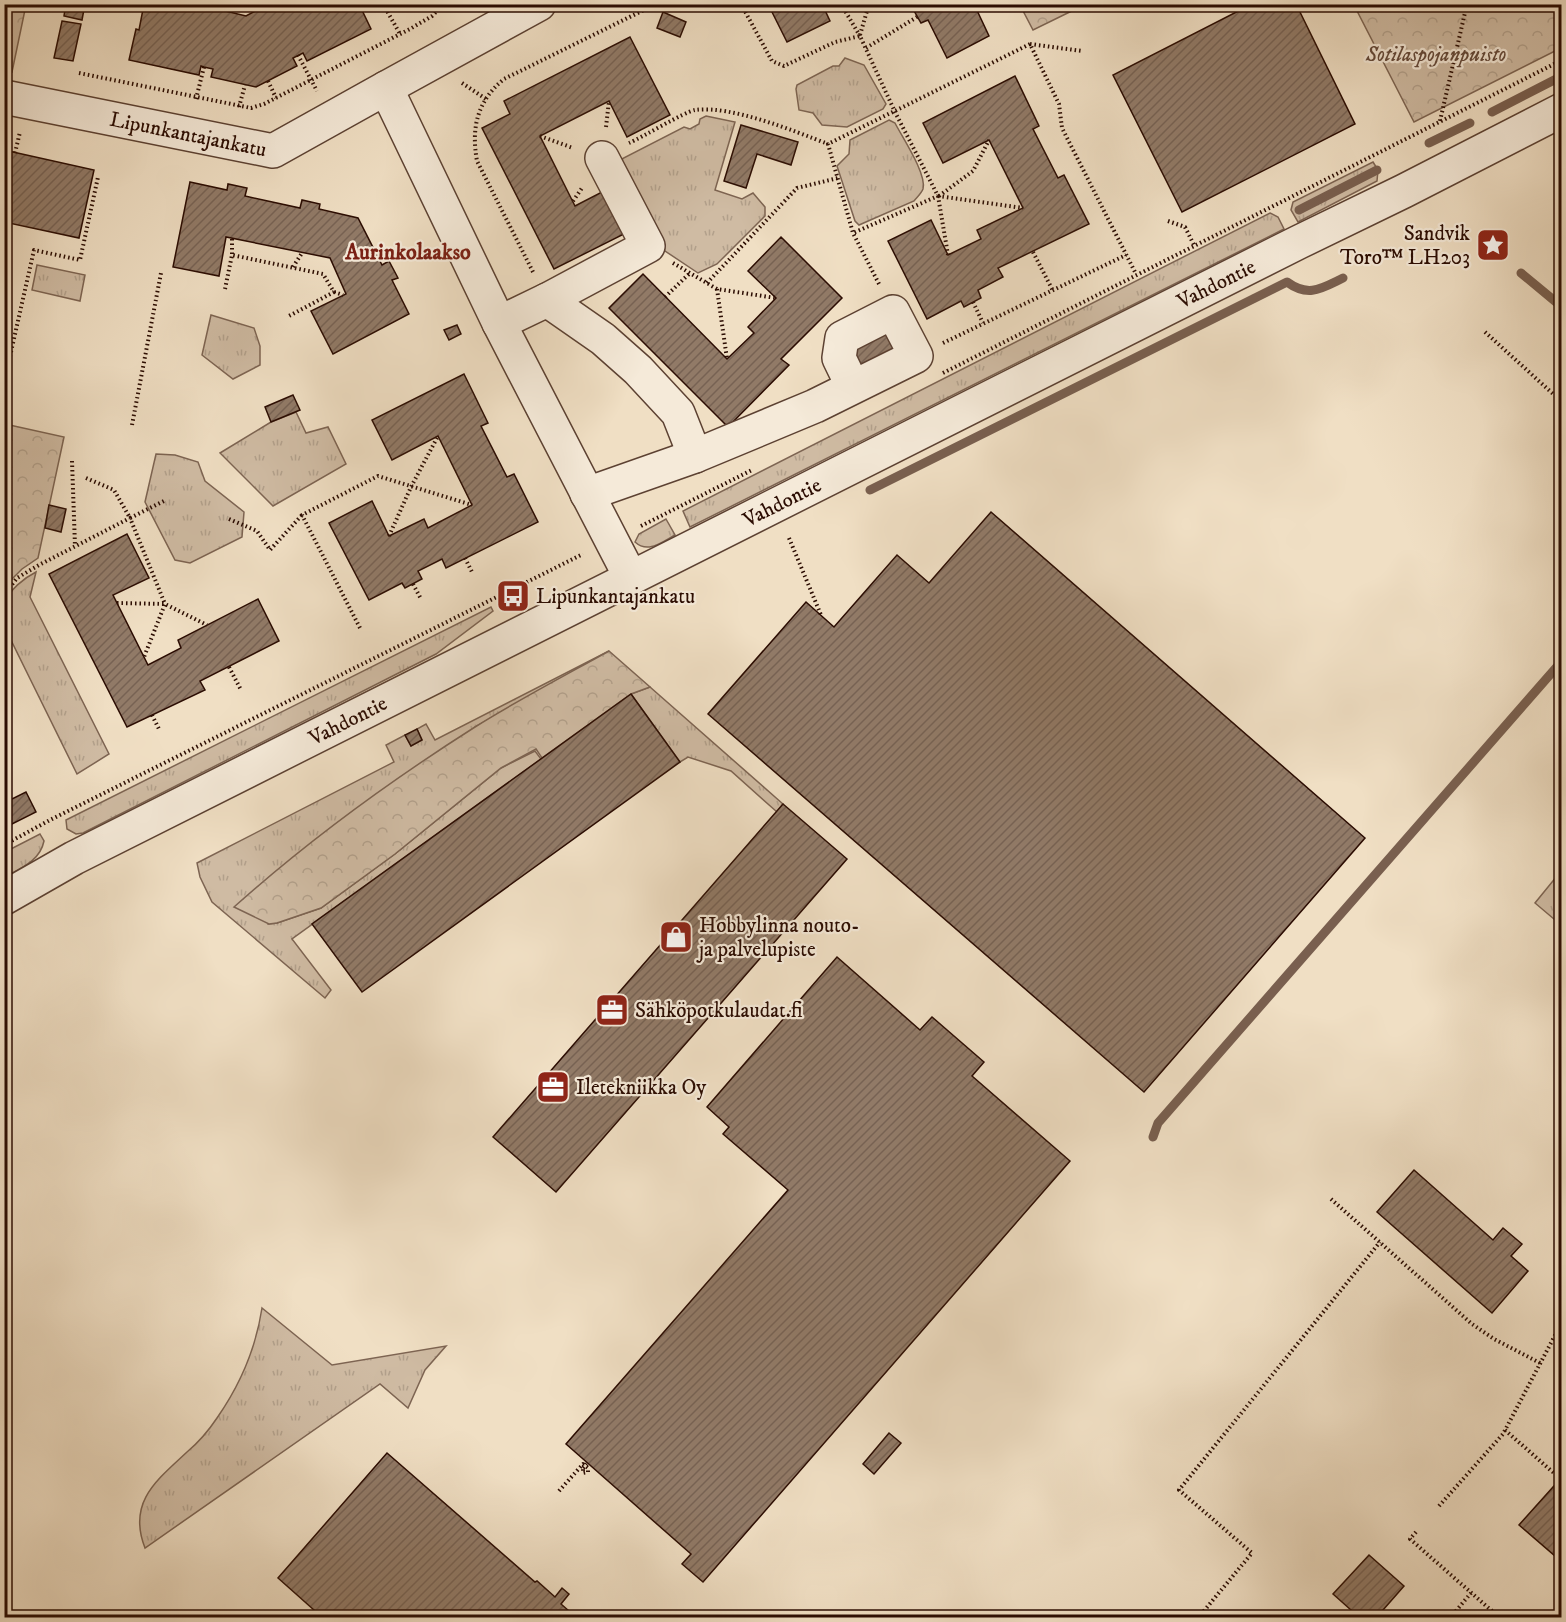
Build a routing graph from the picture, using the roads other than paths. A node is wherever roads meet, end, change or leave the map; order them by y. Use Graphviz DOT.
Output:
graph roads {
  1 [pos="539,4"];
  2 [pos="386,88"];
  3 [pos="4,97"];
  4 [pos="1562,110"];
  5 [pos="602,158"];
  6 [pos="547,300"];
  7 [pos="499,323"];
  8 [pos="853,387"];
  9 [pos="695,456"];
  10 [pos="587,494"];
  11 [pos="631,578"];
  12 [pos="4,898"];
  1 -- 2 [label="street, Lipunkantajankatu"];
  2 -- 3 [label="street, Lipunkantajankatu"];
  2 -- 7 [label="street"];
  4 -- 11 [label="street, Vahdontie"];
  5 -- 6 [label="street"];
  6 -- 7 [label="street"];
  6 -- 9 [label="street"];
  7 -- 10 [label="street"];
  8 -- 8 [label="street"];
  8 -- 9 [label="street"];
  9 -- 10 [label="street"];
  10 -- 11 [label="street"];
  11 -- 12 [label="street, Vahdontie"];
}
